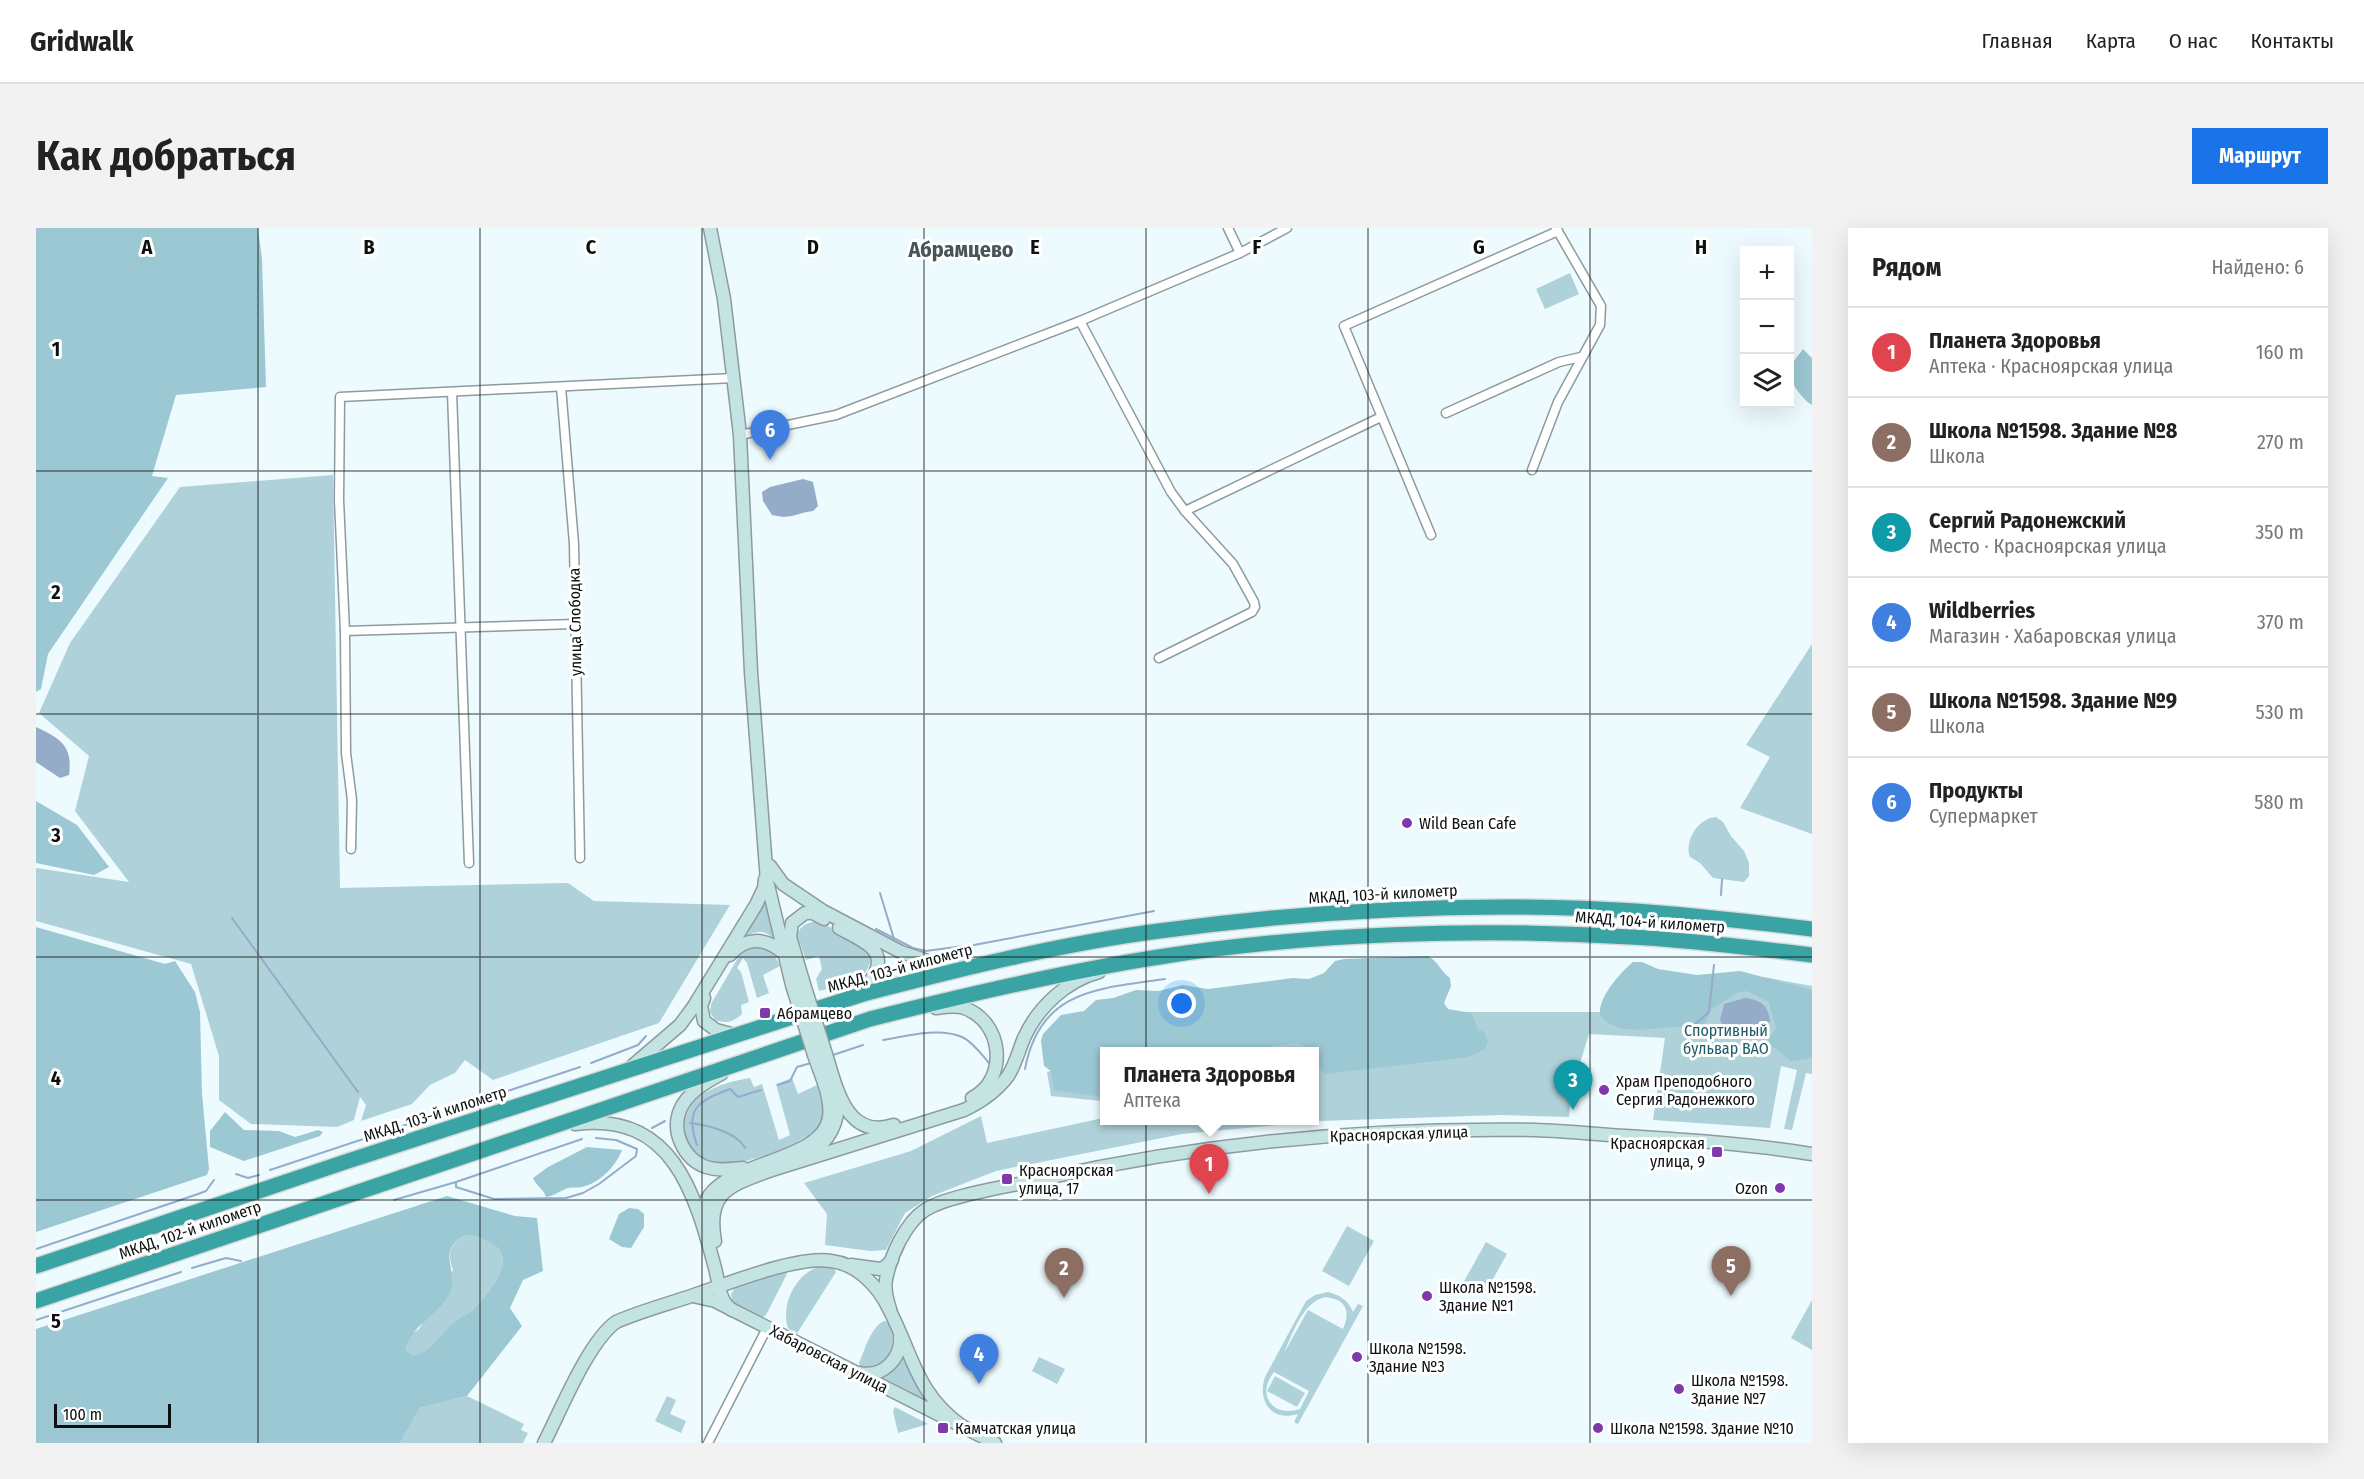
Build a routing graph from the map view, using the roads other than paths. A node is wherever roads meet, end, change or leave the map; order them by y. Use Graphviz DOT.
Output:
graph roads {
  1 [pos="710,228"];
  2 [pos="1228,228"];
  3 [pos="1287,228"];
  4 [pos="1557,230"];
  5 [pos="1240,253"];
  6 [pos="1080,321"];
  7 [pos="1581,357"];
  8 [pos="734,378"];
  9 [pos="561,387"];
  10 [pos="452,392"];
  11 [pos="1446,413"];
  12 [pos="1381,417"];
  13 [pos="740,435"];
  14 [pos="1532,470"];
  15 [pos="1185,511"];
  16 [pos="1431,535"];
  17 [pos="575,624"];
  18 [pos="461,628"];
  19 [pos="345,632"];
  20 [pos="1159,658"];
  21 [pos="351,849"];
  22 [pos="580,858"];
  23 [pos="469,863"];
  24 [pos="768,868"];
  25 [pos="1484,907"];
  26 [pos="1812,929"];
  27 [pos="788,951"];
  28 [pos="1812,955"];
  29 [pos="1161,957"];
  30 [pos="980,966"];
  31 [pos="831,1004"];
  32 [pos="870,1019"];
  33 [pos="735,1035"];
  34 [pos="790,1044"];
  35 [pos="820,1053"];
  36 [pos="628,1070"];
  37 [pos="838,1091"];
  38 [pos="507,1141"];
  39 [pos="1812,1154"];
  40 [pos="345,1162"];
  41 [pos="757,1170"];
  42 [pos="705,1230"];
  43 [pos="893,1259"];
  44 [pos="844,1264"];
  45 [pos="36,1266"];
  46 [pos="737,1280"];
  47 [pos="720,1286"];
  48 [pos="692,1296"];
  49 [pos="36,1301"];
  50 [pos="732,1310"];
  51 [pos="890,1310"];
  52 [pos="767,1328"];
  53 [pos="899,1332"];
  54 [pos="856,1372"];
  55 [pos="963,1427"];
  56 [pos="544,1443"];
  57 [pos="708,1443"];
  58 [pos="995,1443"];
  1 -- 8 [label="main road"];
  2 -- 5 [label="street"];
  3 -- 5 [label="street"];
  4 -- 7 [label="street"];
  4 -- 12 [label="street"];
  5 -- 6 [label="street"];
  6 -- 13 [label="street"];
  6 -- 15 [label="street"];
  7 -- 11 [label="street"];
  7 -- 14 [label="street"];
  8 -- 9 [label="street"];
  8 -- 13 [label="main road"];
  9 -- 10 [label="street"];
  9 -- 17 [label="street, улица Слободка"];
  10 -- 18 [label="street"];
  10 -- 19 [label="street"];
  12 -- 15 [label="street"];
  12 -- 16 [label="street"];
  13 -- 24 [label="main road"];
  15 -- 20 [label="street"];
  17 -- 18 [label="street"];
  17 -- 22 [label="street, улица Слободка"];
  18 -- 19 [label="street"];
  18 -- 23 [label="street"];
  19 -- 21 [label="street"];
  24 -- 27 [label="main road"];
  24 -- 30 [label="main road"];
  24 -- 36 [label="main road"];
  25 -- 26 [label="highway, МКАД, 104-й километр"];
  25 -- 30 [label="highway, МКАД, 103-й километр"];
  27 -- 31 [label="main road"];
  27 -- 33 [label="main road"];
  27 -- 35 [label="main road, bridge"];
  28 -- 29 [label="highway, МКАД, 104-й километр"];
  29 -- 32 [label="highway"];
  29 -- 41 [label="main road"];
  30 -- 31 [label="highway, МКАД, 103-й километр"];
  31 -- 33 [label="highway, МКАД, 103-й километр"];
  32 -- 34 [label="highway"];
  32 -- 37 [label="main road"];
  33 -- 36 [label="highway, МКАД, 103-й километр"];
  34 -- 38 [label="highway"];
  34 -- 41 [label="main road"];
  35 -- 37 [label="main road"];
  35 -- 41 [label="main road"];
  36 -- 40 [label="highway, МКАД, 103-й километр"];
  37 -- 41 [label="main road"];
  38 -- 42 [label="main road"];
  38 -- 49 [label="highway, МКАД, 102-й километр"];
  39 -- 43 [label="main road, Красноярская улица"];
  40 -- 45 [label="highway, МКАД, 102-й километр"];
  41 -- 42 [label="main road"];
  41 -- 46 [label="main road"];
  42 -- 47 [label="main road"];
  43 -- 44 [label="main road"];
  43 -- 51 [label="main road, Красноярская улица"];
  44 -- 46 [label="main road, Хабаровская улица"];
  44 -- 51 [label="main road, Хабаровская улица"];
  46 -- 47 [label="main road, Хабаровская улица"];
  47 -- 48 [label="main road, Хабаровская улица"];
  47 -- 50 [label="main road"];
  48 -- 50 [label="main road, Хабаровская улица"];
  48 -- 56 [label="main road, Хабаровская улица"];
  50 -- 52 [label="main road, Хабаровская улица"];
  51 -- 53 [label="main road, Хабаровская улица"];
  52 -- 54 [label="main road, Хабаровская улица"];
  52 -- 57 [label="street"];
  53 -- 54 [label="main road"];
  53 -- 55 [label="main road, Хабаровская улица"];
  54 -- 55 [label="main road, Хабаровская улица"];
  55 -- 58 [label="main road, Хабаровская улица"];
}
